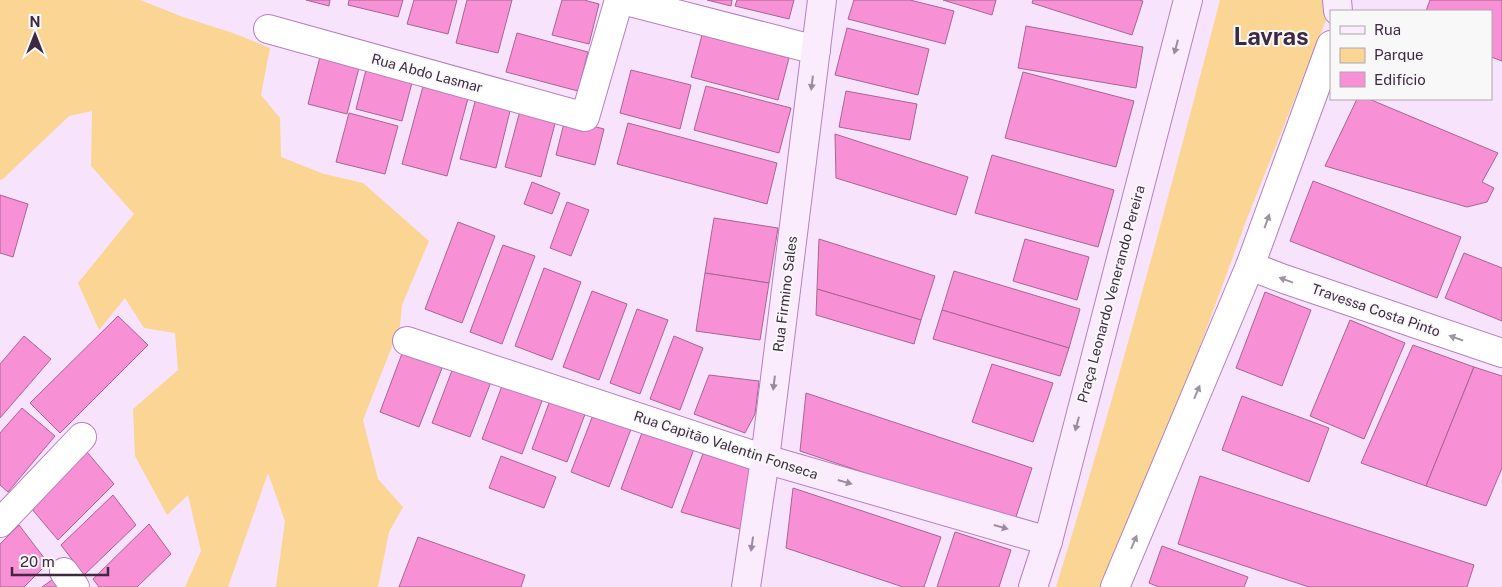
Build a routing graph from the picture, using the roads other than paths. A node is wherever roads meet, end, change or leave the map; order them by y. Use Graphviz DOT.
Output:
graph roads {
  1 [pos="620,0"];
  2 [pos="822,0"];
  3 [pos="1188,0"];
  4 [pos="268,29"];
  5 [pos="1330,48"];
  6 [pos="816,50"];
  7 [pos="1250,266"];
  8 [pos="407,341"];
  9 [pos="1502,353"];
  10 [pos="82,437"];
  11 [pos="765,459"];
  12 [pos="0,524"];
  13 [pos="1048,541"];
  14 [pos="746,587"];
  15 [pos="1033,587"];
  16 [pos="1115,587"];
  1 -- 4 [label="street, Rua Abdo Lasmar"];
  1 -- 6 [label="street"];
  2 -- 6 [label="main road, Rua Firmino Sales"];
  3 -- 13 [label="main road, Praça Leonardo Venerando Pereira, one-way"];
  7 -- 5 [label="street, one-way"];
  6 -- 11 [label="main road, Rua Firmino Sales, one-way"];
  9 -- 7 [label="street, Travessa Costa Pinto, one-way"];
  16 -- 7 [label="street, one-way"];
  8 -- 11 [label="street, Rua Capitão Valentin Fonseca"];
  10 -- 12 [label="street"];
  11 -- 13 [label="main road, Rua Capitão Valentin Fonseca, one-way"];
  11 -- 14 [label="main road, Rua Firmino Sales, one-way"];
  13 -- 15 [label="main road, Praça Leonardo Venerando Pereira"];
}
